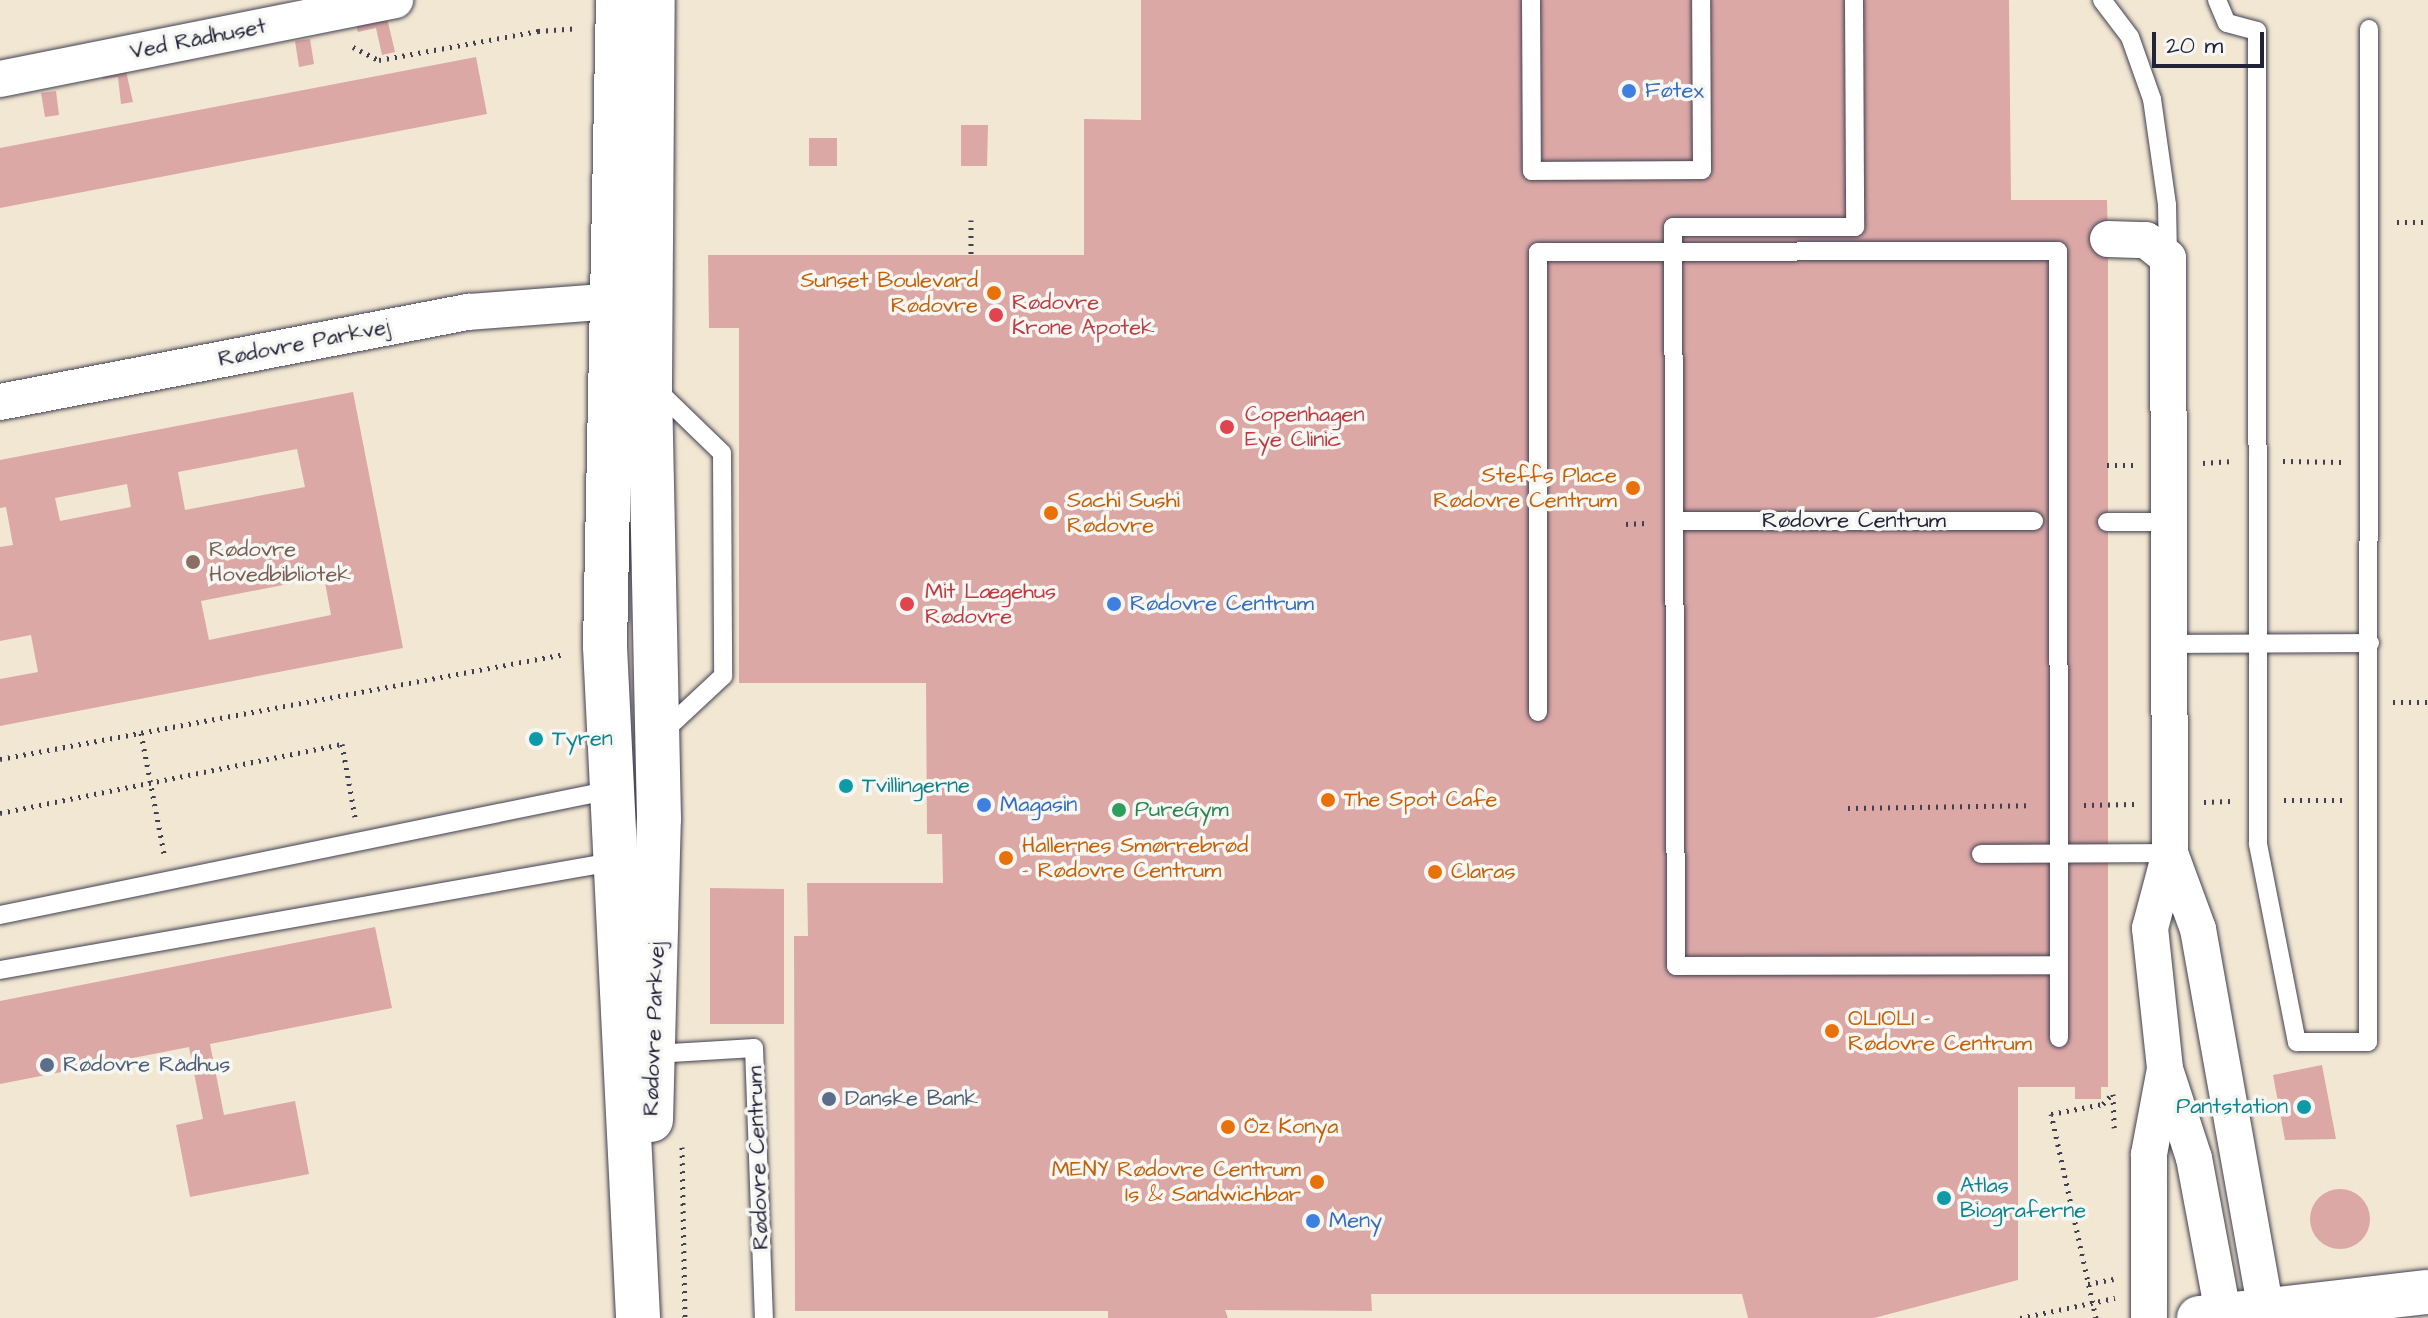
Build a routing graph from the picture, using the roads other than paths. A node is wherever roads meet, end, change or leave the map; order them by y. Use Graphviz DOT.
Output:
graph roads {
  1 [pos="395,0"];
  2 [pos="618,0"];
  3 [pos="653,0"];
  4 [pos="1531,0"];
  5 [pos="1701,0"];
  6 [pos="1854,0"];
  7 [pos="2102,0"];
  8 [pos="2217,0"];
  9 [pos="2369,29"];
  10 [pos="0,79"];
  11 [pos="2108,239"];
  12 [pos="1673,252"];
  13 [pos="2168,258"];
  14 [pos="632,299"];
  15 [pos="629,381"];
  16 [pos="0,402"];
  17 [pos="1675,521"];
  18 [pos="2034,521"];
  19 [pos="2107,522"];
  20 [pos="2169,522"];
  21 [pos="2370,643"];
  22 [pos="2169,644"];
  23 [pos="2258,644"];
  24 [pos="1538,712"];
  25 [pos="655,739"];
  26 [pos="608,743"];
  27 [pos="611,790"];
  28 [pos="2170,853"];
  29 [pos="1981,854"];
  30 [pos="612,862"];
  31 [pos="0,915"];
  32 [pos="2059,965"];
  33 [pos="0,970"];
  34 [pos="2059,1038"];
  35 [pos="655,1054"];
  36 [pos="2165,1069"];
  37 [pos="2428,1292"];
  38 [pos="2267,1315"];
  39 [pos="2215,1317"];
  40 [pos="639,1318"];
  41 [pos="764,1318"];
  42 [pos="2149,1318"];
  1 -- 10 [label="street, Ved Rådhuset"];
  2 -- 14 [label="street, Rødovre Parkvej"];
  3 -- 14 [label="street, Rødovre Parkvej"];
  4 -- 5 [label="lane"];
  6 -- 12 [label="lane"];
  7 -- 13 [label="lane"];
  8 -- 23 [label="lane"];
  9 -- 21 [label="lane"];
  11 -- 13 [label="street"];
  12 -- 17 [label="lane"];
  12 -- 24 [label="lane"];
  12 -- 32 [label="lane"];
  13 -- 20 [label="street"];
  14 -- 15 [label="street, Rødovre Parkvej"];
  14 -- 16 [label="street, Rødovre Parkvej"];
  15 -- 25 [label="street, Rødovre Parkvej"];
  15 -- 25 [label="lane"];
  15 -- 26 [label="street, Rødovre Parkvej"];
  17 -- 18 [label="lane, Rødovre Centrum"];
  17 -- 32 [label="lane"];
  19 -- 20 [label="lane"];
  20 -- 22 [label="street"];
  21 -- 23 [label="lane"];
  21 -- 23 [label="lane"];
  22 -- 23 [label="lane"];
  22 -- 28 [label="street"];
  25 -- 26 [label="street"];
  25 -- 35 [label="street, Rødovre Parkvej"];
  26 -- 27 [label="street, Rødovre Parkvej"];
  27 -- 30 [label="street, Rødovre Parkvej"];
  27 -- 31 [label="lane"];
  28 -- 29 [label="lane"];
  28 -- 36 [label="street"];
  28 -- 38 [label="street"];
  30 -- 33 [label="lane"];
  30 -- 40 [label="street, Rødovre Parkvej"];
  32 -- 34 [label="lane"];
  35 -- 40 [label="street, Rødovre Parkvej"];
  35 -- 41 [label="lane, Rødovre Centrum"];
  36 -- 39 [label="street"];
  36 -- 42 [label="street"];
  37 -- 38 [label="street"];
  38 -- 39 [label="street"];
}
